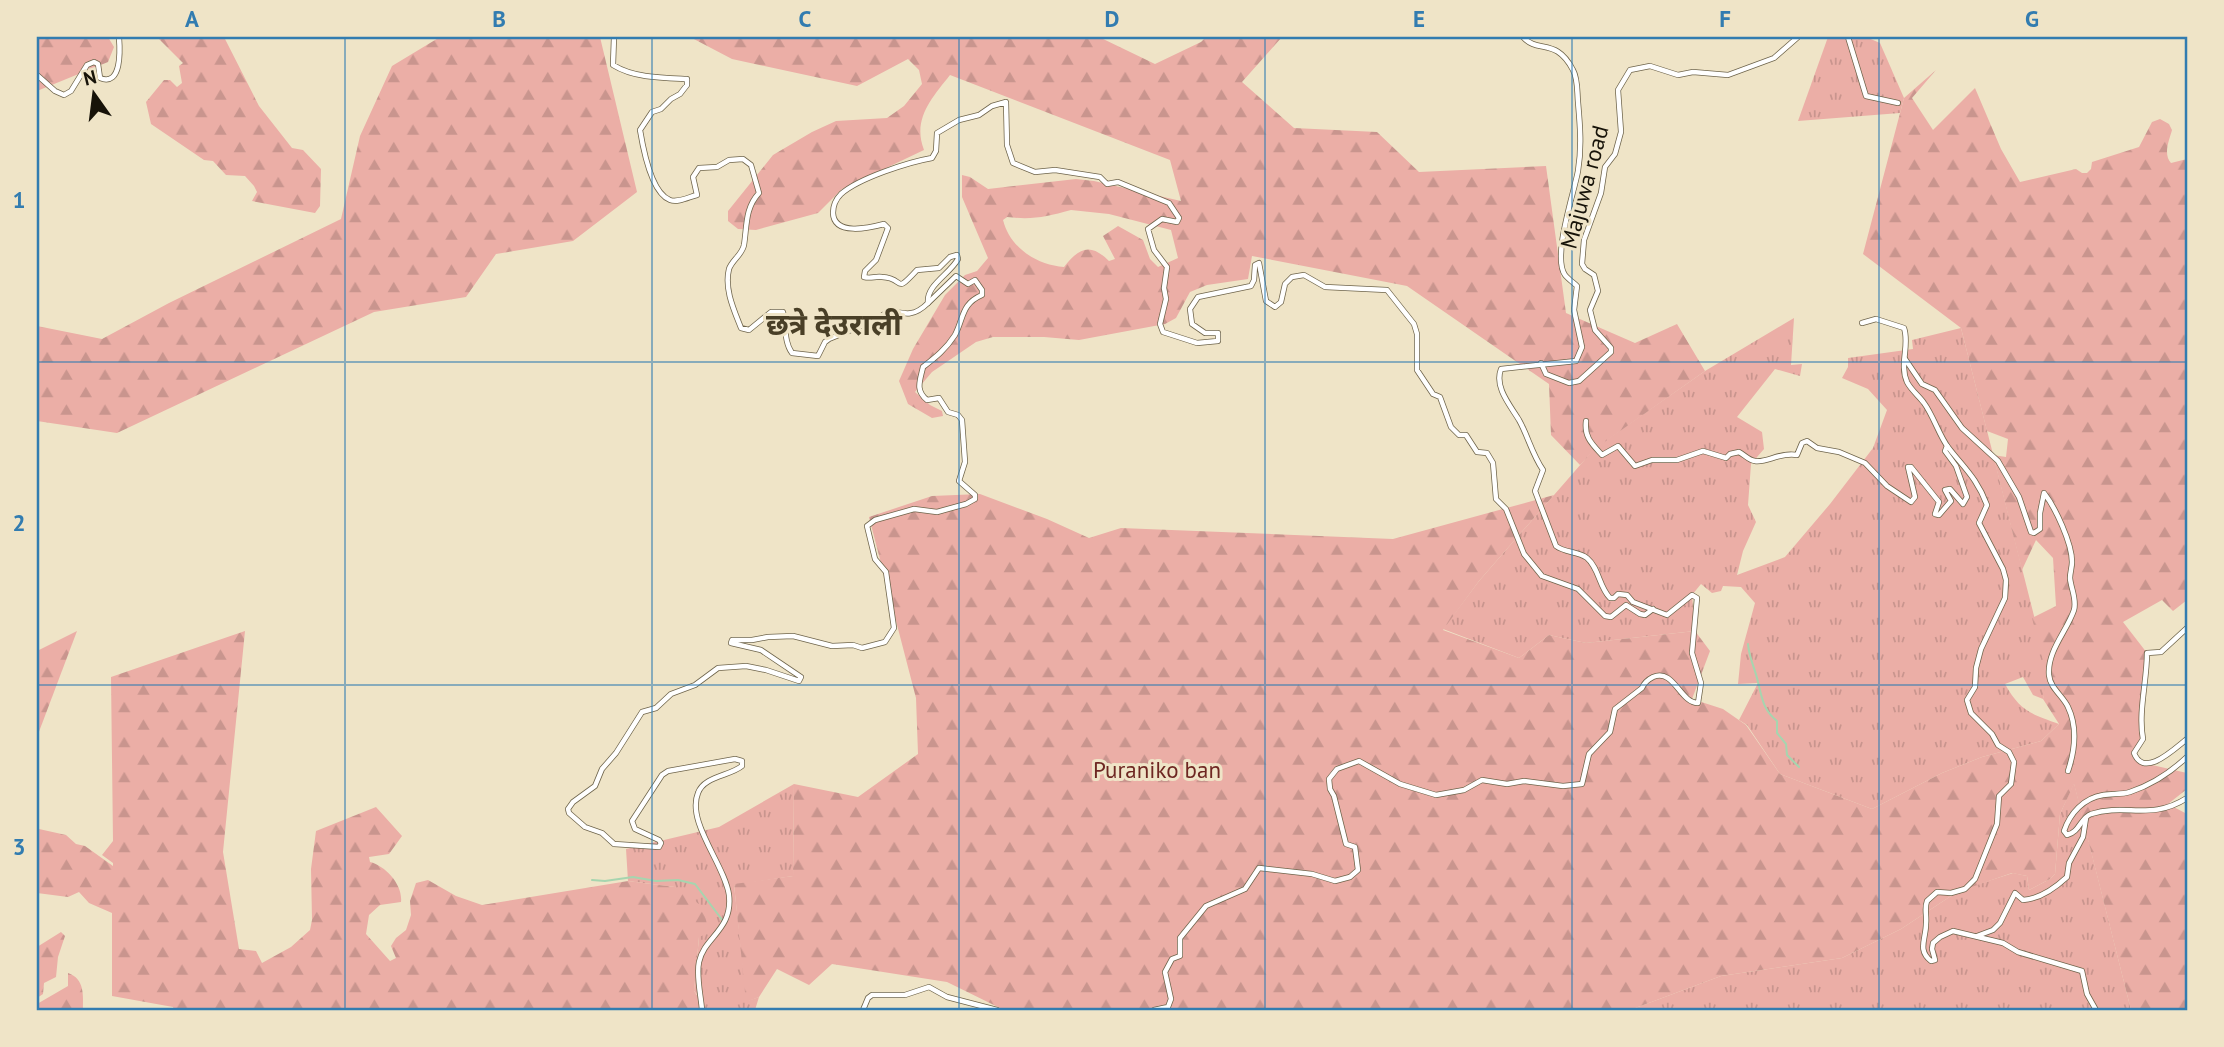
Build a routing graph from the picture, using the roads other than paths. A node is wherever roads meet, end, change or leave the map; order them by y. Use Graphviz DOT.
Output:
graph roads {
  1 [pos="119,37"];
  2 [pos="614,37"];
  3 [pos="1523,37"];
  4 [pos="1798,37"];
  5 [pos="1849,37"];
  6 [pos="37,75"];
  7 [pos="1898,103"];
  8 [pos="928,303"];
  9 [pos="1862,323"];
  10 [pos="1903,357"];
  11 [pos="1541,363"];
  12 [pos="1586,421"];
  13 [pos="1947,446"];
  14 [pos="1653,609"];
  15 [pos="2187,628"];
  16 [pos="2187,739"];
  17 [pos="2187,757"];
  18 [pos="2068,771"];
  19 [pos="2187,798"];
  20 [pos="2086,817"];
  21 [pos="1977,936"];
  22 [pos="702,1010"];
  23 [pos="863,1010"];
  24 [pos="997,1010"];
  25 [pos="1154,1010"];
  26 [pos="2096,1010"];
  1 -- 6 [label="street"];
  2 -- 8 [label="street"];
  3 -- 11 [label="street"];
  4 -- 11 [label="street, Majuwa road"];
  5 -- 7 [label="street"];
  8 -- 14 [label="street"];
  8 -- 22 [label="street"];
  9 -- 10 [label="street"];
  10 -- 13 [label="street"];
  10 -- 18 [label="street"];
  11 -- 14 [label="street"];
  12 -- 13 [label="street"];
  13 -- 21 [label="street"];
  14 -- 25 [label="street"];
  15 -- 16 [label="street"];
  17 -- 20 [label="street"];
  19 -- 20 [label="street"];
  20 -- 21 [label="street"];
  21 -- 26 [label="street"];
  23 -- 24 [label="street"];
}
